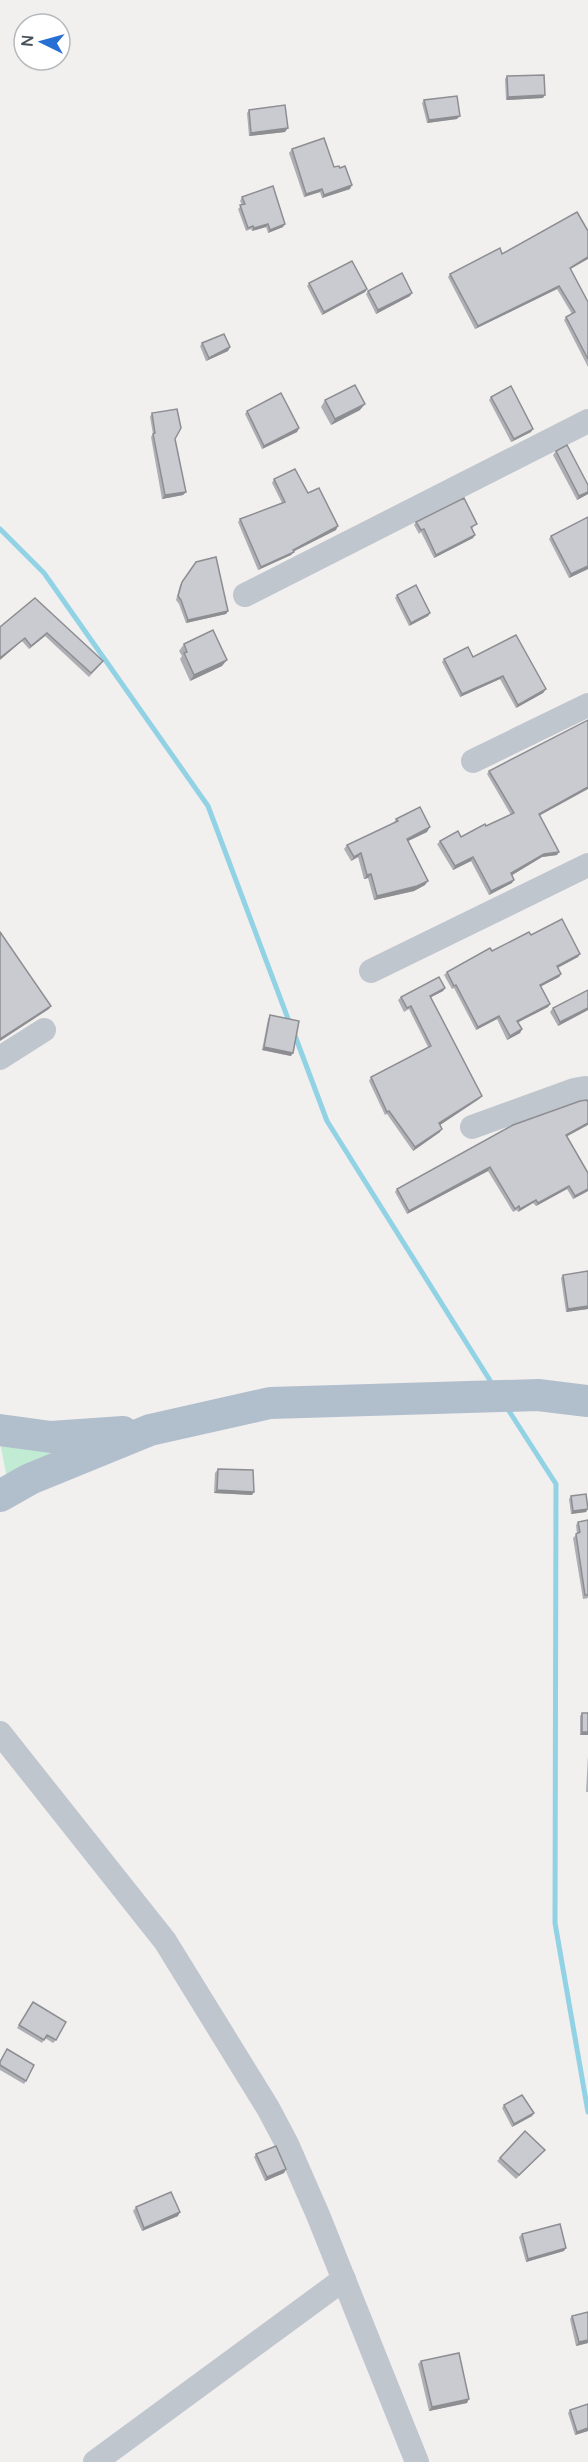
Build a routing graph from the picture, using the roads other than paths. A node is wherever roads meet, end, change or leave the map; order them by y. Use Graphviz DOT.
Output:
graph roads {
  1 [pos="588,421"];
  2 [pos="245,595"];
  3 [pos="588,705"];
  4 [pos="473,762"];
  5 [pos="588,865"];
  6 [pos="371,971"];
  7 [pos="44,1029"];
  8 [pos="0,1058"];
  9 [pos="588,1090"];
  10 [pos="472,1127"];
  11 [pos="588,1401"];
  12 [pos="0,1430"];
  13 [pos="150,1430"];
  14 [pos="0,1496"];
  15 [pos="0,1733"];
  16 [pos="344,2279"];
  17 [pos="95,2462"];
  18 [pos="417,2462"];
  1 -- 2 [label="street"];
  3 -- 4 [label="street"];
  5 -- 6 [label="street"];
  7 -- 8 [label="street"];
  9 -- 10 [label="street"];
  11 -- 13 [label="main road"];
  12 -- 13 [label="main road"];
  13 -- 14 [label="main road"];
  15 -- 16 [label="street"];
  16 -- 17 [label="street"];
  16 -- 18 [label="street"];
}
